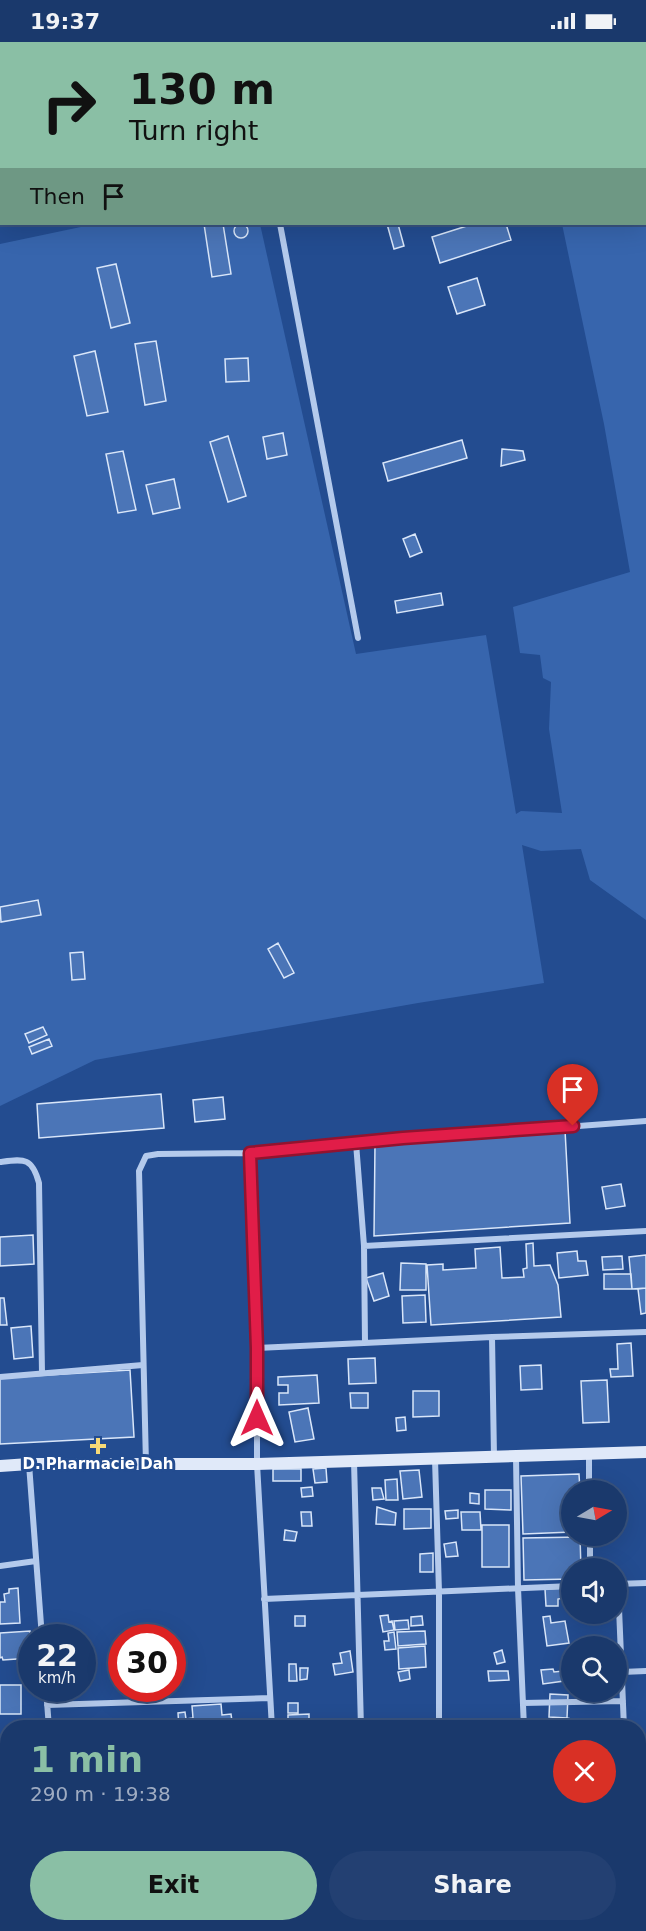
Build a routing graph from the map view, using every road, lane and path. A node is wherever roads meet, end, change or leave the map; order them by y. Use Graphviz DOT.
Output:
graph roads {
  1 [pos="280,225"];
  2 [pos="358,638"];
  3 [pos="646,1121"];
  4 [pos="356,1143"];
  5 [pos="250,1153"];
  6 [pos="0,1162"];
  7 [pos="646,1231"];
  8 [pos="364,1246"];
  9 [pos="646,1332"];
  10 [pos="492,1337"];
  11 [pos="365,1343"];
  12 [pos="257,1348"];
  13 [pos="143,1365"];
  14 [pos="42,1373"];
  15 [pos="0,1377"];
  16 [pos="646,1452"];
  17 [pos="589,1453"];
  18 [pos="516,1456"];
  19 [pos="494,1457"];
  20 [pos="435,1459"];
  21 [pos="354,1461"];
  22 [pos="29,1464"];
  23 [pos="146,1464"];
  24 [pos="257,1464"];
  25 [pos="0,1466"];
  26 [pos="590,1480"];
  27 [pos="36,1561"];
  28 [pos="0,1566"];
  29 [pos="646,1583"];
  30 [pos="627,1584"];
  31 [pos="561,1586"];
  32 [pos="518,1588"];
  33 [pos="439,1592"];
  34 [pos="357,1594"];
  35 [pos="264,1599"];
  36 [pos="41,1624"];
  37 [pos="646,1671"];
  38 [pos="627,1672"];
  39 [pos="270,1698"];
  40 [pos="47,1702"];
  41 [pos="523,1702"];
  42 [pos="561,1702"];
  43 [pos="623,1702"];
  44 [pos="47,1705"];
  45 [pos="48,1720"];
  46 [pos="271,1720"];
  47 [pos="360,1720"];
  48 [pos="439,1720"];
  49 [pos="524,1720"];
  50 [pos="624,1720"];
  1 -- 2 [label="street"];
  3 -- 4 [label="street"];
  4 -- 5 [label="street"];
  4 -- 8 [label="street"];
  5 -- 12 [label="street"];
  5 -- 13 [label="street"];
  6 -- 14 [label="street"];
  7 -- 8 [label="street"];
  8 -- 11 [label="street"];
  9 -- 10 [label="street"];
  10 -- 11 [label="street"];
  10 -- 19 [label="street"];
  11 -- 12 [label="street"];
  12 -- 24 [label="street"];
  13 -- 14 [label="street"];
  13 -- 23 [label="street"];
  14 -- 15 [label="street"];
  16 -- 17 [label="main road"];
  17 -- 18 [label="main road"];
  17 -- 26 [label="street"];
  18 -- 19 [label="main road"];
  18 -- 32 [label="street"];
  19 -- 20 [label="main road"];
  20 -- 21 [label="main road"];
  20 -- 33 [label="street"];
  21 -- 24 [label="main road"];
  21 -- 34 [label="street"];
  22 -- 23 [label="main road"];
  22 -- 25 [label="main road"];
  22 -- 27 [label="street"];
  23 -- 24 [label="main road"];
  24 -- 35 [label="street"];
  27 -- 28 [label="street"];
  27 -- 36 [label="street"];
  29 -- 30 [label="street"];
  31 -- 32 [label="street"];
  32 -- 33 [label="street"];
  32 -- 41 [label="street"];
  33 -- 34 [label="street"];
  33 -- 48 [label="street"];
  34 -- 35 [label="street"];
  34 -- 47 [label="street"];
  35 -- 39 [label="street"];
  37 -- 38 [label="street"];
  39 -- 44 [label="street"];
  39 -- 46 [label="street"];
  40 -- 44 [label="street"];
  41 -- 42 [label="street"];
  41 -- 49 [label="street"];
  43 -- 50 [label="street"];
  44 -- 45 [label="street"];
}
